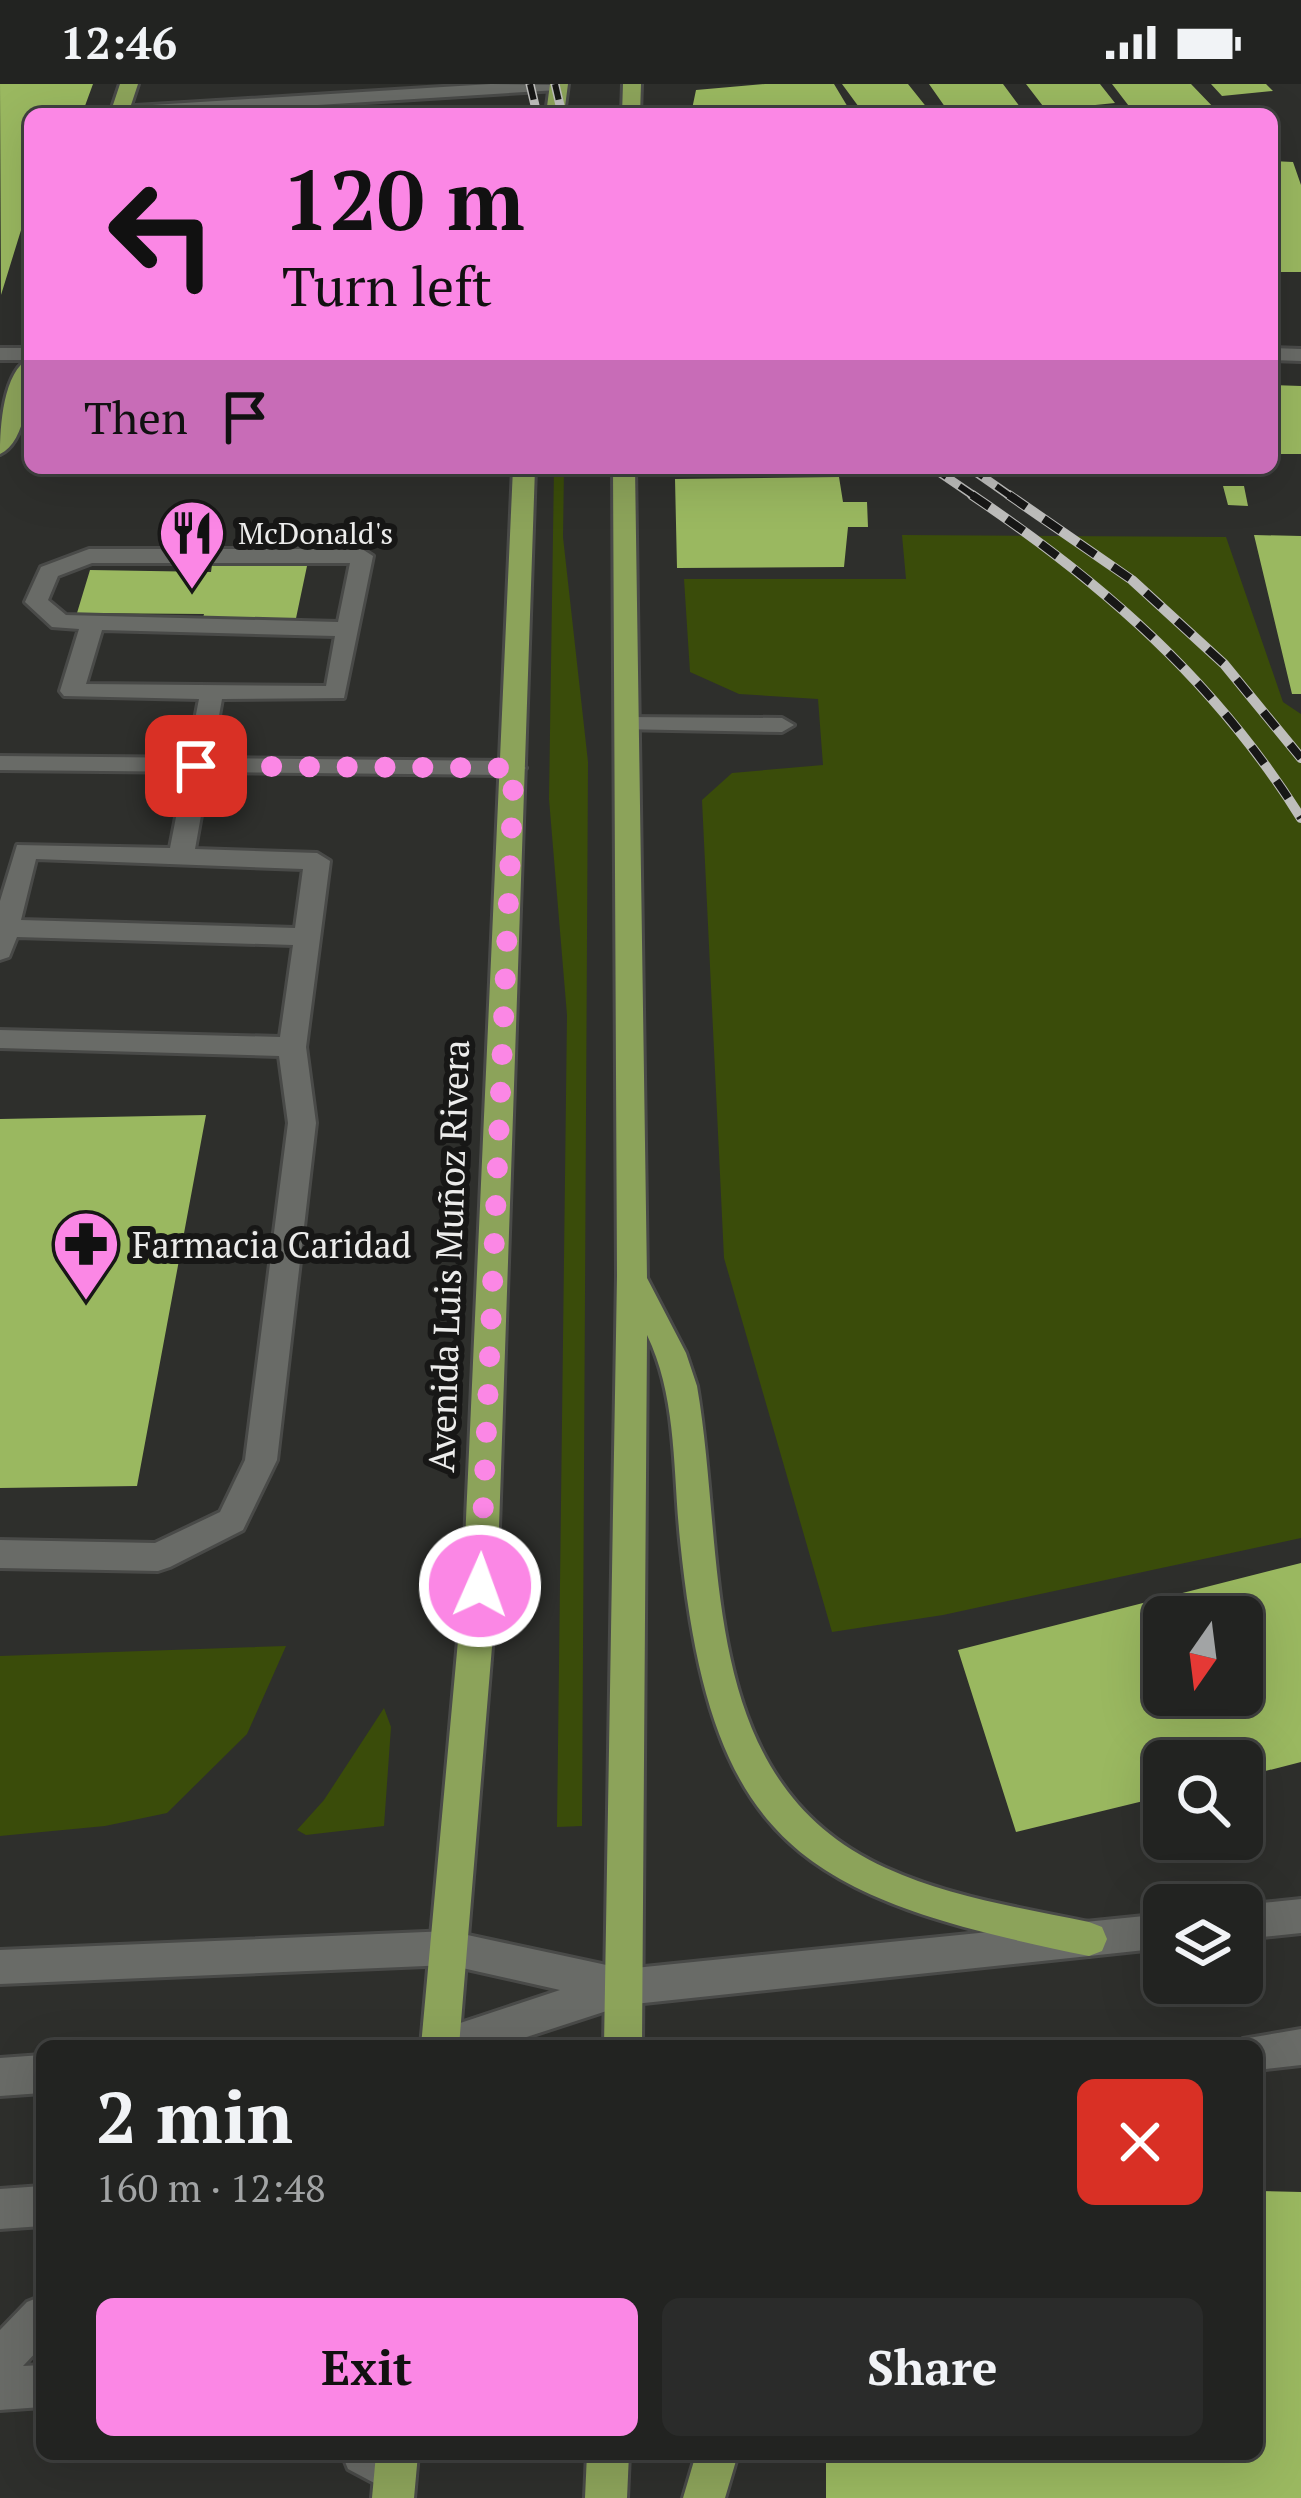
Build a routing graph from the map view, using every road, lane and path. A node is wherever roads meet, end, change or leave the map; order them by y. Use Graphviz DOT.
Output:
graph roads {
  1 [pos="558,85"];
  2 [pos="198,108"];
  3 [pos="24,381"];
  4 [pos="0,448"];
  5 [pos="524,474"];
  6 [pos="624,474"];
  7 [pos="91,627"];
  8 [pos="349,629"];
  9 [pos="212,692"];
  10 [pos="626,724"];
  11 [pos="782,725"];
  12 [pos="0,763"];
  13 [pos="196,766"];
  14 [pos="514,768"];
  15 [pos="181,856"];
  16 [pos="307,937"];
  17 [pos="3,939"];
  18 [pos="0,1039"];
  19 [pos="292,1047"];
  20 [pos="632,1276"];
  21 [pos="0,1554"];
  22 [pos="1301,1916"];
  23 [pos="1263,1920"];
  24 [pos="1143,1933"];
  25 [pos="1089,1939"];
  26 [pos="449,1948"];
  27 [pos="0,1967"];
  28 [pos="625,1987"];
  29 [pos="442,2040"];
  30 [pos="461,2040"];
  31 [pos="623,2040"];
  32 [pos="1301,2047"];
  33 [pos="1263,2051"];
  34 [pos="36,2074"];
  35 [pos="0,2077"];
  36 [pos="36,2206"];
  37 [pos="0,2209"];
  38 [pos="36,2324"];
  39 [pos="0,2360"];
  40 [pos="36,2386"];
  41 [pos="0,2389"];
  42 [pos="608,2460"];
  43 [pos="715,2460"];
  44 [pos="606,2498"];
  45 [pos="704,2498"];
  1 -- 2 [label="street"];
  3 -- 4 [label="main road"];
  5 -- 14 [label="main road, Avenida Luis Muñoz Rivera"];
  6 -- 10 [label="main road"];
  7 -- 8 [label="street"];
  7 -- 8 [label="street"];
  7 -- 9 [label="street"];
  8 -- 9 [label="street"];
  9 -- 13 [label="street"];
  10 -- 11 [label="street"];
  10 -- 20 [label="main road"];
  12 -- 13 [label="street"];
  13 -- 14 [label="street"];
  13 -- 15 [label="street"];
  14 -- 26 [label="main road, Avenida Luis Muñoz Rivera"];
  15 -- 16 [label="street"];
  15 -- 17 [label="street"];
  16 -- 17 [label="street"];
  16 -- 19 [label="street"];
  18 -- 19 [label="street"];
  19 -- 21 [label="street"];
  20 -- 25 [label="main road"];
  20 -- 28 [label="main road"];
  22 -- 23 [label="street"];
  24 -- 25 [label="street"];
  25 -- 28 [label="street"];
  26 -- 27 [label="street"];
  26 -- 28 [label="street"];
  26 -- 29 [label="main road, Avenida Luis Muñoz Rivera"];
  28 -- 30 [label="street"];
  28 -- 31 [label="main road"];
  32 -- 33 [label="street"];
  34 -- 35 [label="street"];
  36 -- 37 [label="street"];
  38 -- 39 [label="street"];
  40 -- 41 [label="street"];
  42 -- 44 [label="main road"];
  43 -- 45 [label="main road"];
}
